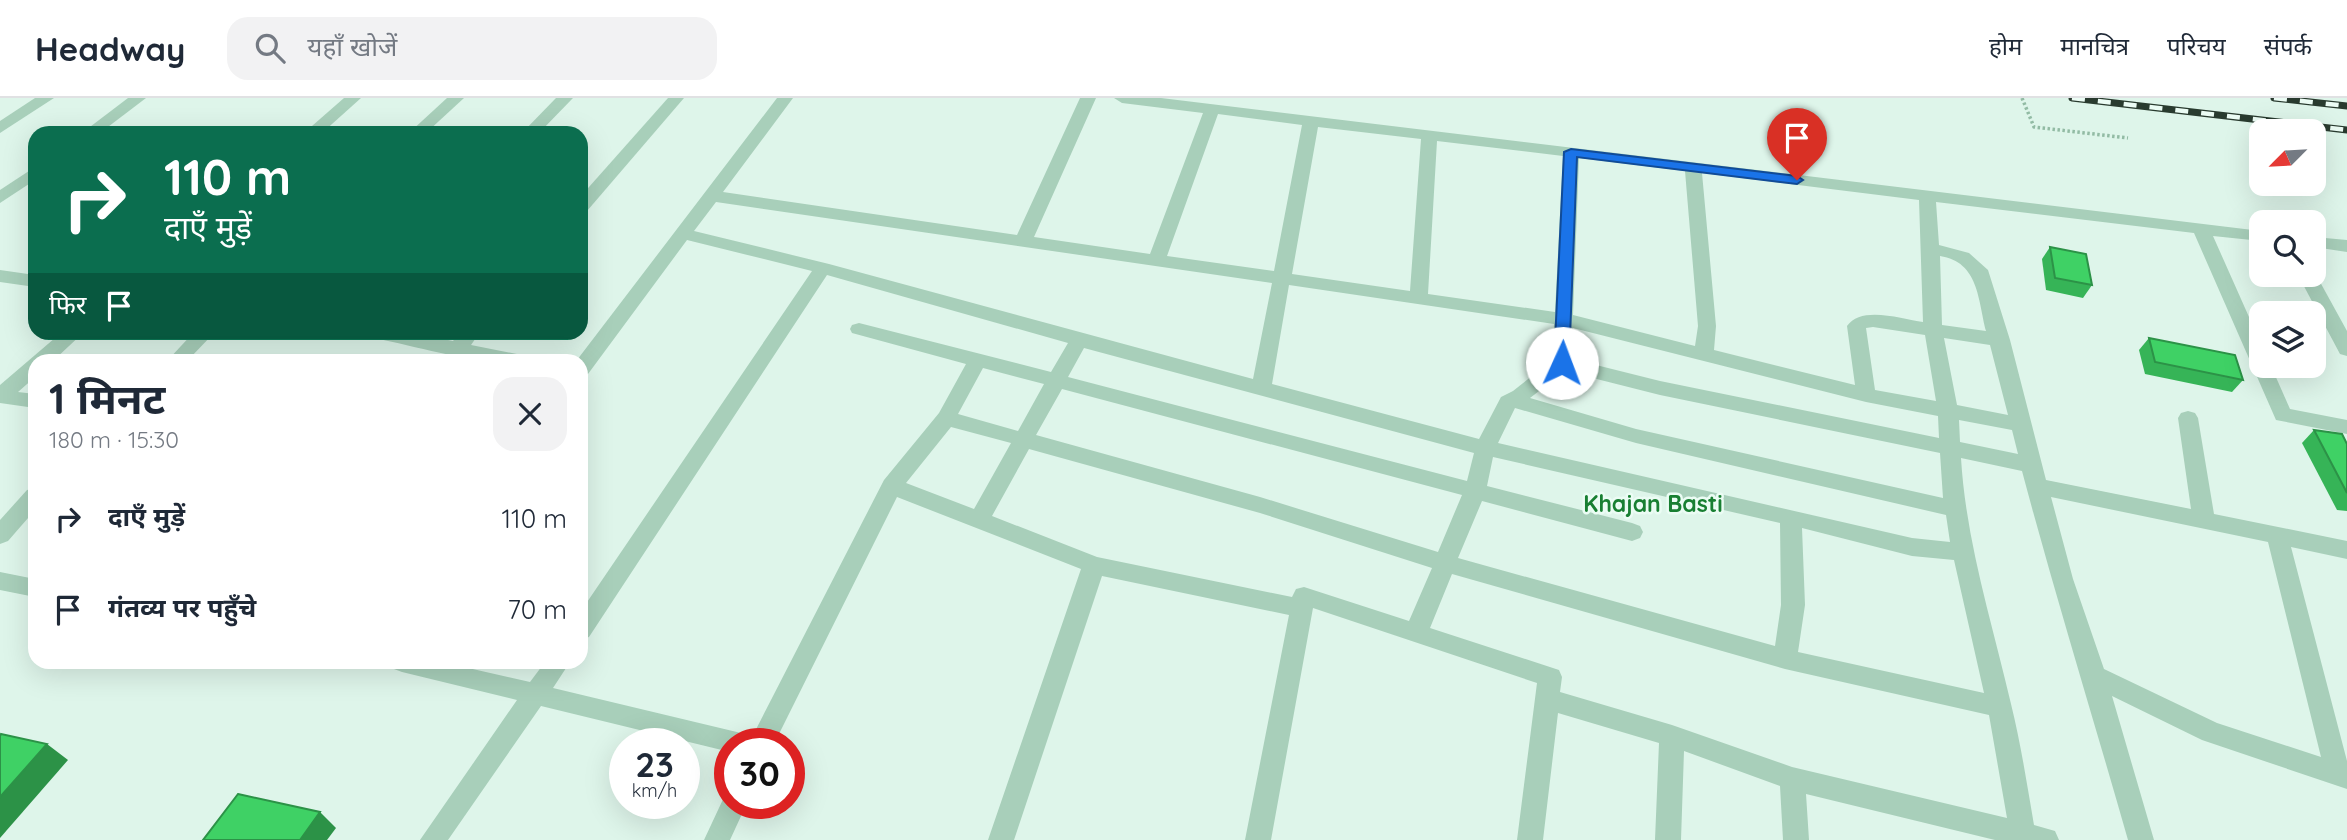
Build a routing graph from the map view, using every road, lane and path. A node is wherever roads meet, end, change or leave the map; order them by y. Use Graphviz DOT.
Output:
graph roads {
  1 [pos="46,98"];
  2 [pos="138,98"];
  3 [pos="354,98"];
  4 [pos="456,98"];
  5 [pos="565,98"];
  6 [pos="676,98"];
  7 [pos="785,98"];
  8 [pos="1088,98"];
  9 [pos="1122,98"];
  10 [pos="2022,98"];
  11 [pos="1212,109"];
  12 [pos="1311,121"];
  13 [pos="100,126"];
  14 [pos="320,126"];
  15 [pos="425,126"];
  16 [pos="537,126"];
  17 [pos="0,128"];
  18 [pos="1429,135"];
  19 [pos="2128,138"];
  20 [pos="1571,152"];
  21 [pos="1693,167"];
  22 [pos="28,177"];
  23 [pos="1927,195"];
  24 [pos="712,196"];
  25 [pos="0,198"];
  26 [pos="588,199"];
  27 [pos="2201,229"];
  28 [pos="683,234"];
  29 [pos="2249,235"];
  30 [pos="1023,241"];
  31 [pos="2326,243"];
  32 [pos="2347,246"];
  33 [pos="1931,250"];
  34 [pos="1157,260"];
  35 [pos="823,268"];
  36 [pos="0,276"];
  37 [pos="1281,278"];
  38 [pos="28,280"];
  39 [pos="2313,287"];
  40 [pos="1419,298"];
  41 [pos="1563,319"];
  42 [pos="859,329"];
  43 [pos="1933,329"];
  44 [pos="2249,339"];
  45 [pos="66,340"];
  46 [pos="198,340"];
  47 [pos="409,340"];
  48 [pos="465,340"];
  49 [pos="1079,340"];
  50 [pos="2000,340"];
  51 [pos="2347,349"];
  52 [pos="456,351"];
  53 [pos="49,354"];
  54 [pos="183,354"];
  55 [pos="476,354"];
  56 [pos="1704,355"];
  57 [pos="588,360"];
  58 [pos="978,360"];
  59 [pos="1562,363"];
  60 [pos="28,372"];
  61 [pos="2266,378"];
  62 [pos="1059,380"];
  63 [pos="1261,389"];
  64 [pos="1866,395"];
  65 [pos="0,396"];
  66 [pos="28,400"];
  67 [pos="1511,400"];
  68 [pos="1948,411"];
  69 [pos="946,418"];
  70 [pos="2188,418"];
  71 [pos="2022,425"];
  72 [pos="2347,427"];
  73 [pos="1022,439"];
  74 [pos="1949,447"];
  75 [pos="1485,448"];
  76 [pos="2035,475"];
  77 [pos="892,486"];
  78 [pos="1475,491"];
  79 [pos="28,504"];
  80 [pos="1956,509"];
  81 [pos="1791,517"];
  82 [pos="979,520"];
  83 [pos="2204,520"];
  84 [pos="1632,533"];
  85 [pos="0,535"];
  86 [pos="2277,536"];
  87 [pos="2347,551"];
  88 [pos="1963,552"];
  89 [pos="1445,563"];
  90 [pos="1094,565"];
  91 [pos="0,581"];
  92 [pos="28,587"];
  93 [pos="1302,608"];
  94 [pos="588,620"];
  95 [pos="1416,633"];
  96 [pos="1785,659"];
  97 [pos="431,669"];
  98 [pos="553,669"];
  99 [pos="2094,676"];
  100 [pos="536,694"];
  101 [pos="1548,699"];
  102 [pos="2000,707"];
  103 [pos="769,728"];
  104 [pos="1672,736"];
  105 [pos="714,737"];
  106 [pos="2342,776"];
  107 [pos="1792,779"];
  108 [pos="727,819"];
  109 [pos="2035,838"];
  110 [pos="433,840"];
  111 [pos="717,840"];
  112 [pos="1001,840"];
  113 [pos="1258,840"];
  114 [pos="1530,840"];
  115 [pos="1668,840"];
  116 [pos="1796,840"];
  117 [pos="2141,840"];
  1 -- 17 [label="street"];
  2 -- 13 [label="street"];
  3 -- 14 [label="street"];
  4 -- 15 [label="street"];
  5 -- 16 [label="street"];
  6 -- 26 [label="street"];
  7 -- 24 [label="street"];
  8 -- 30 [label="street"];
  9 -- 11 [label="street"];
  10 -- 19 [label="path"];
  11 -- 12 [label="street"];
  11 -- 34 [label="street"];
  12 -- 18 [label="street"];
  12 -- 37 [label="street"];
  18 -- 20 [label="street"];
  18 -- 40 [label="street"];
  20 -- 21 [label="street"];
  20 -- 41 [label="street"];
  21 -- 23 [label="street"];
  21 -- 56 [label="street"];
  22 -- 25 [label="street"];
  23 -- 27 [label="street"];
  23 -- 33 [label="street"];
  24 -- 28 [label="street"];
  24 -- 30 [label="street"];
  27 -- 29 [label="street"];
  27 -- 44 [label="street"];
  28 -- 35 [label="street"];
  28 -- 57 [label="street"];
  30 -- 34 [label="street"];
  31 -- 32 [label="street"];
  33 -- 43 [label="street"];
  33 -- 50 [label="street"];
  34 -- 37 [label="street"];
  35 -- 49 [label="street"];
  35 -- 94 [label="street"];
  36 -- 38 [label="street"];
  37 -- 40 [label="street"];
  37 -- 63 [label="street"];
  39 -- 51 [label="street"];
  40 -- 41 [label="street"];
  41 -- 56 [label="street"];
  41 -- 59 [label="street"];
  42 -- 58 [label="street"];
  43 -- 50 [label="street"];
  43 -- 64 [label="street"];
  43 -- 68 [label="street"];
  45 -- 53 [label="street"];
  46 -- 54 [label="street"];
  47 -- 52 [label="street"];
  48 -- 52 [label="street"];
  49 -- 62 [label="street"];
  49 -- 63 [label="street"];
  50 -- 71 [label="street"];
  52 -- 55 [label="street"];
  56 -- 64 [label="street"];
  58 -- 62 [label="street"];
  58 -- 69 [label="street"];
  59 -- 67 [label="street"];
  59 -- 74 [label="street"];
  60 -- 65 [label="street"];
  61 -- 72 [label="street"];
  62 -- 73 [label="street"];
  62 -- 78 [label="street"];
  63 -- 75 [label="street"];
  64 -- 68 [label="street"];
  65 -- 66 [label="street"];
  67 -- 75 [label="street"];
  67 -- 80 [label="street"];
  68 -- 71 [label="street"];
  68 -- 74 [label="street"];
  69 -- 73 [label="street"];
  69 -- 77 [label="street"];
  70 -- 83 [label="street"];
  71 -- 76 [label="street"];
  73 -- 82 [label="street"];
  73 -- 89 [label="street"];
  74 -- 76 [label="street"];
  74 -- 80 [label="street"];
  75 -- 78 [label="street"];
  75 -- 81 [label="street"];
  76 -- 83 [label="street"];
  76 -- 99 [label="street"];
  77 -- 82 [label="street"];
  77 -- 103 [label="street"];
  78 -- 84 [label="street"];
  78 -- 89 [label="street"];
  79 -- 85 [label="street"];
  80 -- 88 [label="street"];
  81 -- 88 [label="street"];
  81 -- 96 [label="street"];
  82 -- 90 [label="street"];
  83 -- 86 [label="street"];
  86 -- 87 [label="street"];
  86 -- 106 [label="street"];
  88 -- 102 [label="street"];
  89 -- 95 [label="street"];
  89 -- 96 [label="street"];
  90 -- 93 [label="street"];
  90 -- 112 [label="street"];
  91 -- 92 [label="street"];
  93 -- 95 [label="street"];
  93 -- 113 [label="street"];
  95 -- 101 [label="street"];
  96 -- 102 [label="street"];
  97 -- 100 [label="street"];
  98 -- 100 [label="street"];
  99 -- 106 [label="street"];
  99 -- 117 [label="street"];
  100 -- 105 [label="street"];
  100 -- 110 [label="street"];
  101 -- 104 [label="street"];
  101 -- 114 [label="street"];
  102 -- 109 [label="street"];
  104 -- 107 [label="street"];
  104 -- 115 [label="street"];
  107 -- 109 [label="street"];
  107 -- 116 [label="street"];
  108 -- 111 [label="street"];
}
